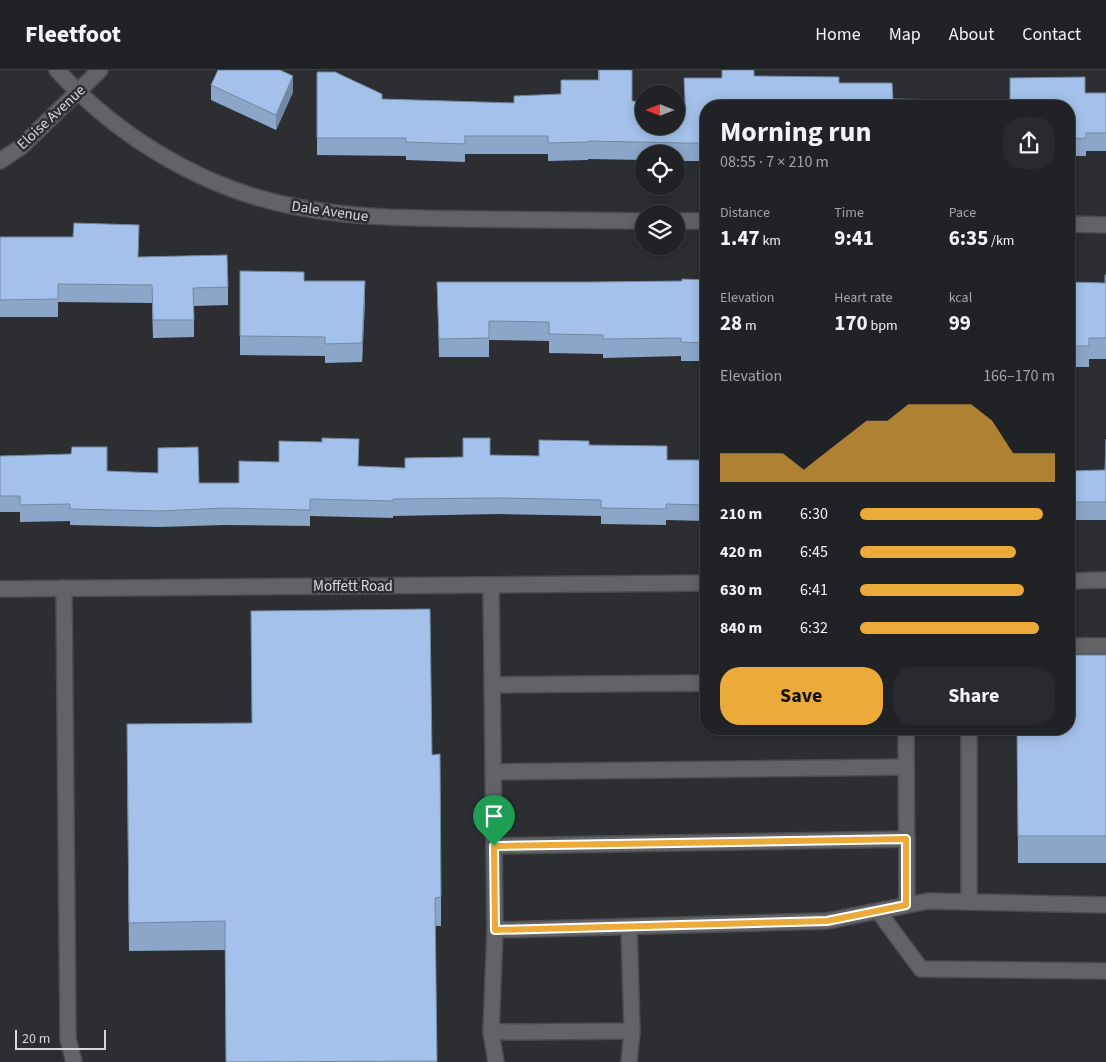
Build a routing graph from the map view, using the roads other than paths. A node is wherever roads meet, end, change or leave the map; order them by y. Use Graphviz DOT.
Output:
graph roads {
  1 [pos="57,70"];
  2 [pos="100,70"];
  3 [pos="78,93"];
  4 [pos="0,161"];
  5 [pos="635,220"];
  6 [pos="685,221"];
  7 [pos="700,221"];
  8 [pos="1075,224"];
  9 [pos="1106,225"];
  10 [pos="1075,580"];
  11 [pos="1106,580"];
  12 [pos="700,583"];
  13 [pos="491,585"];
  14 [pos="64,588"];
  15 [pos="0,589"];
  16 [pos="1075,646"];
  17 [pos="1106,646"];
  18 [pos="700,683"];
  19 [pos="492,685"];
  20 [pos="906,735"];
  21 [pos="969,735"];
  22 [pos="906,767"];
  23 [pos="493,772"];
  24 [pos="906,839"];
  25 [pos="494,846"];
  26 [pos="968,902"];
  27 [pos="906,905"];
  28 [pos="1106,905"];
  29 [pos="878,911"];
  30 [pos="629,927"];
  31 [pos="495,930"];
  32 [pos="1106,971"];
  33 [pos="632,1031"];
  34 [pos="491,1032"];
  35 [pos="74,1062"];
  36 [pos="496,1062"];
  37 [pos="629,1062"];
  1 -- 3 [label="street, Dale Avenue"];
  2 -- 3 [label="street, Eloise Avenue"];
  3 -- 4 [label="street, Eloise Avenue"];
  3 -- 5 [label="street, Dale Avenue"];
  6 -- 7 [label="street"];
  8 -- 9 [label="street"];
  10 -- 11 [label="street"];
  12 -- 13 [label="street, Moffett Road"];
  13 -- 14 [label="street, Moffett Road"];
  13 -- 19 [label="street"];
  14 -- 15 [label="street, Moffett Road"];
  14 -- 35 [label="street"];
  16 -- 17 [label="street"];
  18 -- 19 [label="street"];
  19 -- 23 [label="street"];
  20 -- 22 [label="street"];
  21 -- 26 [label="street"];
  22 -- 23 [label="street"];
  22 -- 24 [label="street"];
  23 -- 25 [label="street"];
  24 -- 25 [label="street"];
  24 -- 27 [label="street"];
  25 -- 31 [label="street"];
  26 -- 27 [label="street"];
  26 -- 28 [label="street"];
  27 -- 29 [label="street"];
  29 -- 30 [label="street"];
  29 -- 32 [label="street"];
  30 -- 31 [label="street"];
  30 -- 33 [label="street"];
  31 -- 34 [label="street"];
  33 -- 34 [label="street"];
  33 -- 37 [label="street"];
  34 -- 36 [label="street"];
}
